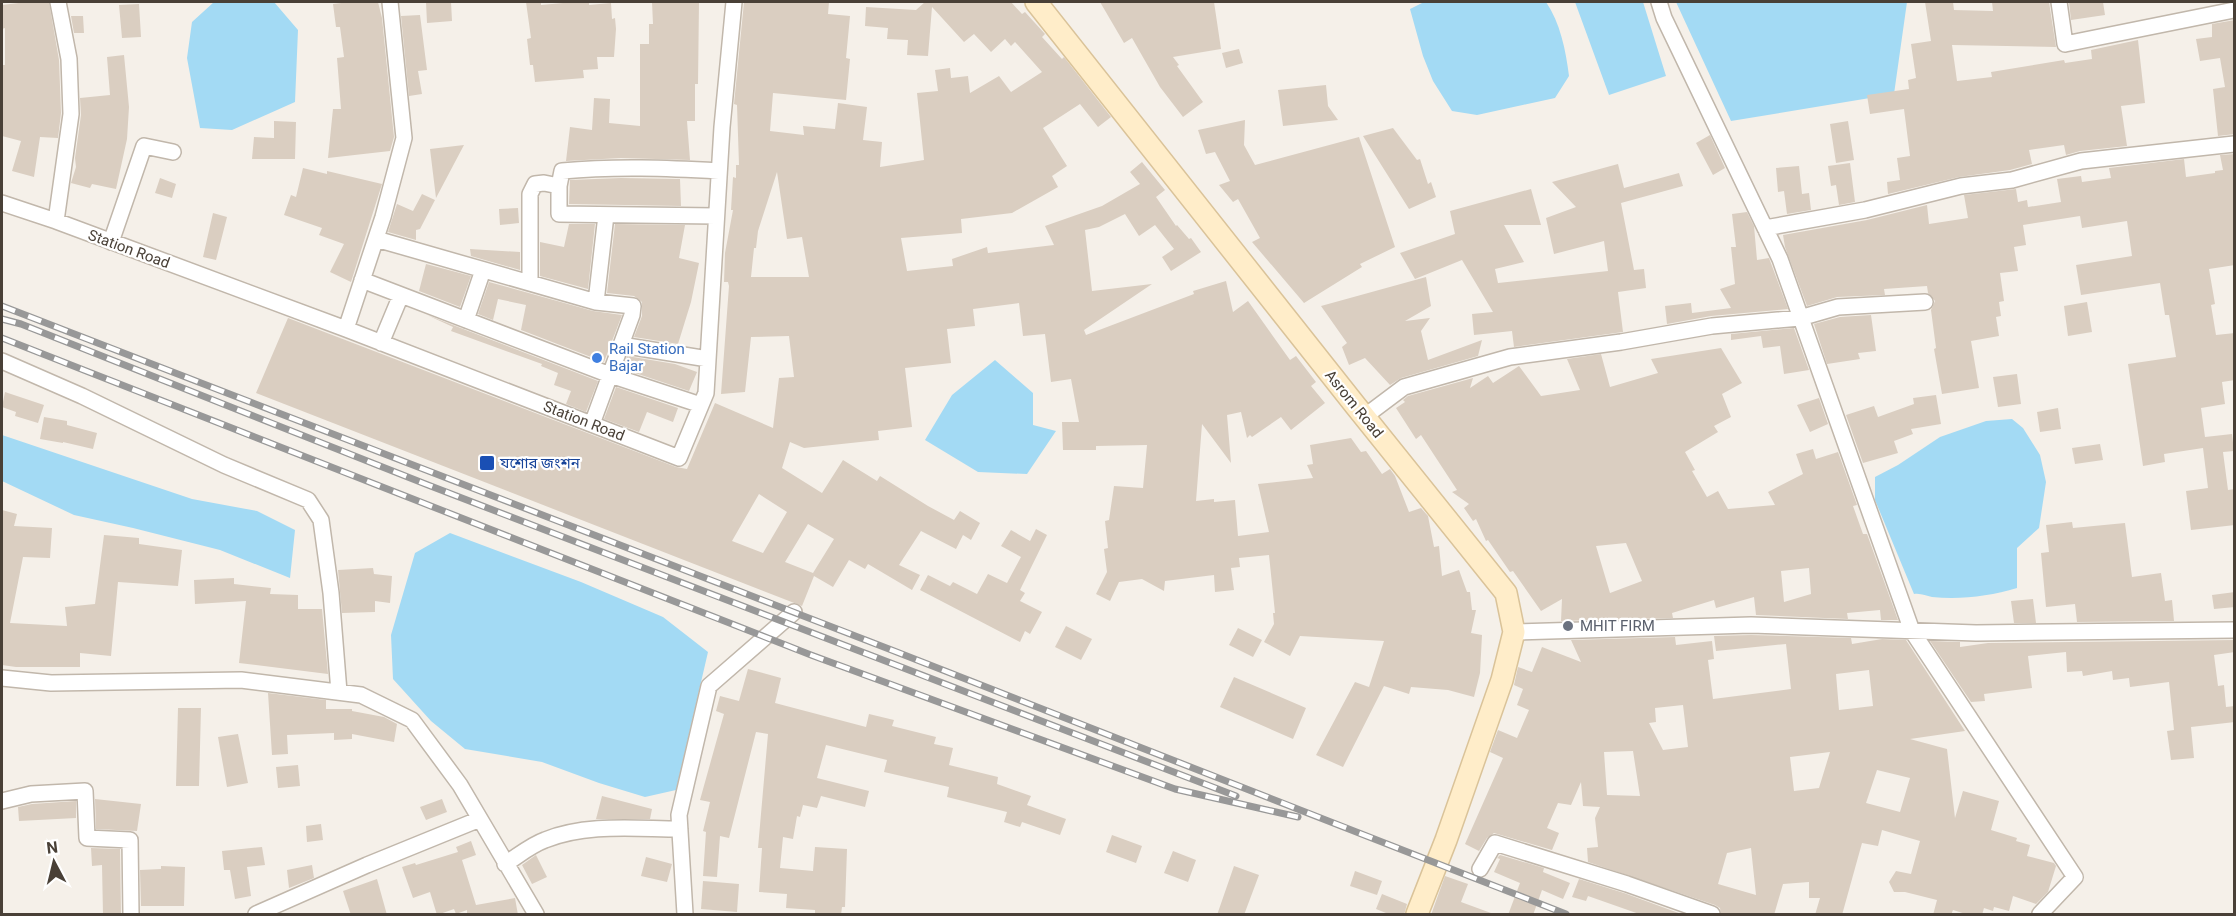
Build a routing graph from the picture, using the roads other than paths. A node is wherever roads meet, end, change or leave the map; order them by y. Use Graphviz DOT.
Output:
graph roads {
  1 [pos="58,2"];
  2 [pos="390,2"];
  3 [pos="734,2"];
  4 [pos="1036,2"];
  5 [pos="1659,2"];
  6 [pos="2059,2"];
  7 [pos="2235,10"];
  8 [pos="2235,144"];
  9 [pos="173,152"];
  10 [pos="719,171"];
  11 [pos="559,186"];
  12 [pos="2,203"];
  13 [pos="606,215"];
  14 [pos="716,216"];
  15 [pos="56,221"];
  16 [pos="1765,228"];
  17 [pos="376,239"];
  18 [pos="111,242"];
  19 [pos="483,270"];
  20 [pos="362,279"];
  21 [pos="530,283"];
  22 [pos="401,295"];
  23 [pos="596,302"];
  24 [pos="1925,302"];
  25 [pos="1800,318"];
  26 [pos="466,320"];
  27 [pos="346,329"];
  28 [pos="381,343"];
  29 [pos="621,345"];
  30 [pos="708,359"];
  31 [pos="2,361"];
  32 [pos="610,375"];
  33 [pos="701,405"];
  34 [pos="1364,417"];
  35 [pos="592,424"];
  36 [pos="794,612"];
  37 [pos="2235,630"];
  38 [pos="1912,631"];
  39 [pos="1514,632"];
  40 [pos="2,678"];
  41 [pos="339,692"];
  42 [pos="2,801"];
  43 [pos="480,819"];
  44 [pos="680,829"];
  45 [pos="505,864"];
  46 [pos="1479,869"];
  47 [pos="131,915"];
  48 [pos="256,915"];
  49 [pos="536,915"];
  50 [pos="685,915"];
  51 [pos="1417,915"];
  52 [pos="1712,915"];
  53 [pos="2040,915"];
  1 -- 15 [label="street"];
  2 -- 17 [label="street"];
  3 -- 10 [label="street, Station Road"];
  4 -- 34 [label="street, Asrom Road"];
  5 -- 16 [label="street"];
  6 -- 7 [label="street"];
  8 -- 16 [label="street"];
  9 -- 18 [label="street"];
  10 -- 11 [label="street"];
  10 -- 14 [label="street, Station Road"];
  11 -- 13 [label="street"];
  11 -- 21 [label="street"];
  12 -- 15 [label="street, Station Road"];
  13 -- 14 [label="street"];
  13 -- 23 [label="street"];
  14 -- 30 [label="street, Station Road"];
  15 -- 18 [label="street, Station Road"];
  16 -- 25 [label="street"];
  17 -- 19 [label="street"];
  17 -- 20 [label="street"];
  18 -- 27 [label="street, Station Road"];
  19 -- 21 [label="street"];
  19 -- 26 [label="street"];
  20 -- 22 [label="street"];
  20 -- 27 [label="street"];
  21 -- 23 [label="street"];
  22 -- 26 [label="street"];
  22 -- 28 [label="street"];
  23 -- 29 [label="street"];
  24 -- 25 [label="street"];
  25 -- 34 [label="street"];
  25 -- 38 [label="street"];
  26 -- 32 [label="street"];
  27 -- 28 [label="street, Station Road"];
  28 -- 35 [label="street, Station Road"];
  29 -- 30 [label="street"];
  29 -- 32 [label="street"];
  30 -- 33 [label="street, Station Road"];
  31 -- 41 [label="street"];
  32 -- 33 [label="street"];
  32 -- 35 [label="street"];
  33 -- 35 [label="street, Station Road"];
  34 -- 39 [label="street, Asrom Road"];
  36 -- 44 [label="street"];
  37 -- 38 [label="street"];
  38 -- 39 [label="street"];
  38 -- 53 [label="street"];
  39 -- 51 [label="street, Asrom Road"];
  40 -- 41 [label="street"];
  41 -- 43 [label="street"];
  42 -- 47 [label="street"];
  43 -- 45 [label="street"];
  43 -- 48 [label="street"];
  44 -- 45 [label="street"];
  44 -- 50 [label="street"];
  45 -- 49 [label="street"];
  46 -- 52 [label="street"];
}
